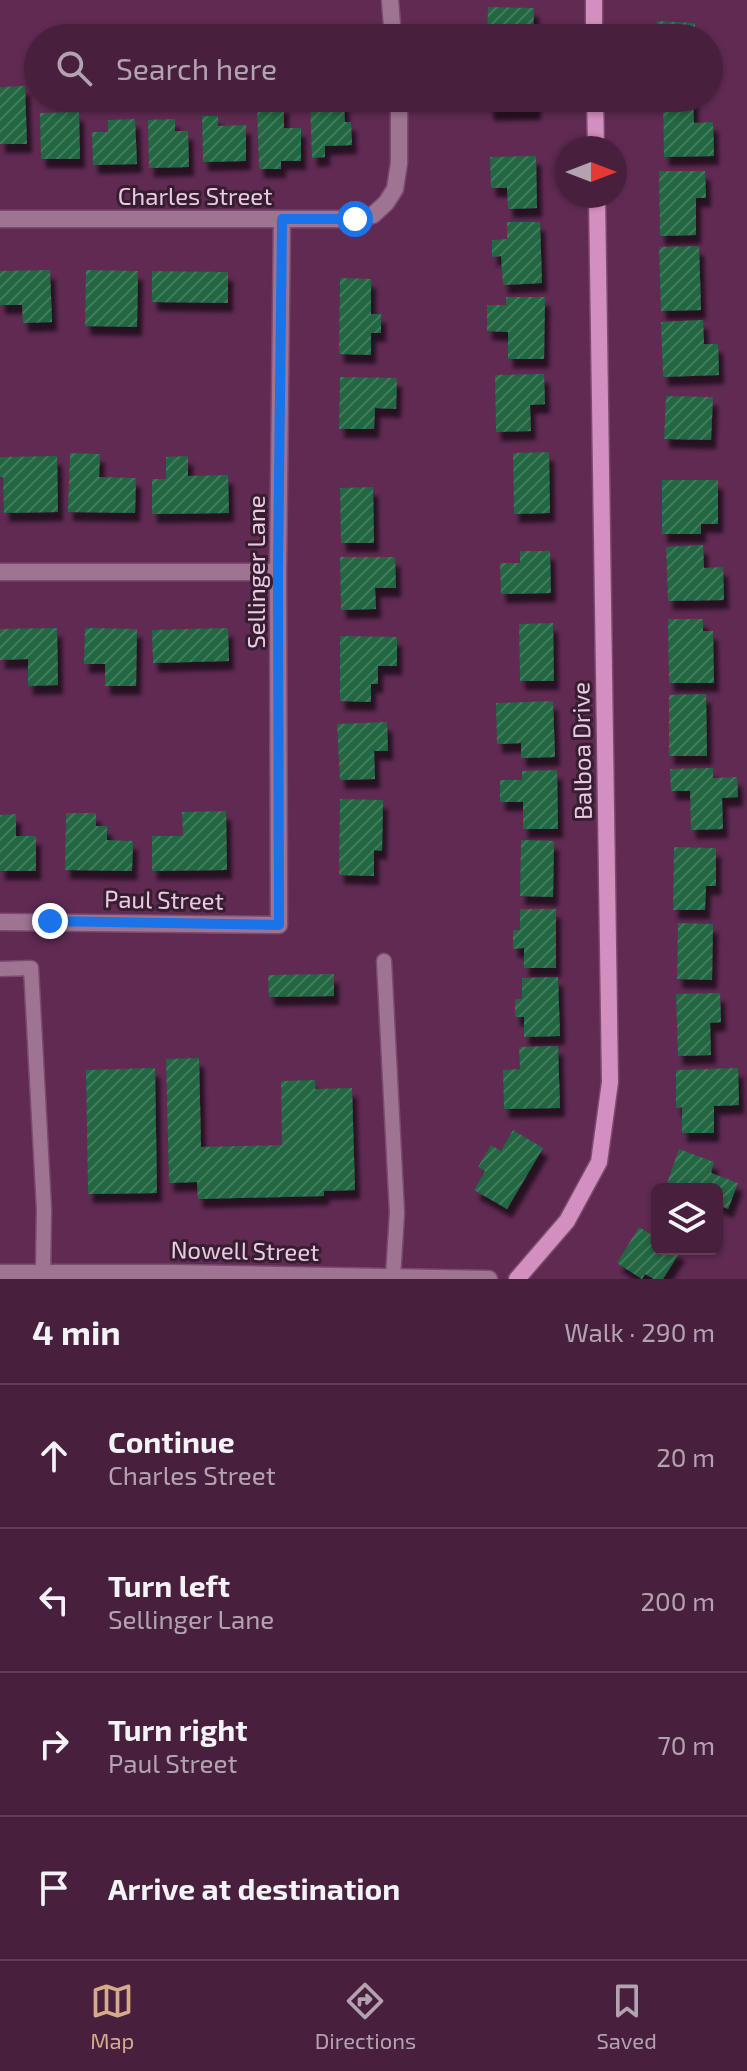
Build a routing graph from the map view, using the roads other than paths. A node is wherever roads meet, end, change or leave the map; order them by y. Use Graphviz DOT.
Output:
graph roads {
  1 [pos="390,0"];
  2 [pos="594,0"];
  3 [pos="392,24"];
  4 [pos="594,24"];
  5 [pos="399,112"];
  6 [pos="595,112"];
  7 [pos="596,136"];
  8 [pos="597,208"];
  9 [pos="0,219"];
  10 [pos="282,219"];
  11 [pos="0,572"];
  12 [pos="278,572"];
  13 [pos="0,922"];
  14 [pos="279,925"];
  15 [pos="384,961"];
  16 [pos="0,969"];
  17 [pos="0,1273"];
  18 [pos="43,1273"];
  19 [pos="171,1276"];
  20 [pos="393,1277"];
  21 [pos="489,1279"];
  22 [pos="517,1279"];
  1 -- 3 [label="street"];
  2 -- 4 [label="street"];
  5 -- 10 [label="street, Charles Street"];
  6 -- 7 [label="street"];
  8 -- 22 [label="street, Balboa Drive"];
  9 -- 10 [label="street, Charles Street"];
  10 -- 12 [label="street, Sellinger Lane"];
  11 -- 12 [label="street"];
  12 -- 14 [label="street, Sellinger Lane"];
  13 -- 14 [label="street, Paul Street"];
  15 -- 20 [label="lane"];
  16 -- 18 [label="lane"];
  17 -- 18 [label="street, Nowell Street"];
  18 -- 19 [label="street, Nowell Street"];
  19 -- 20 [label="street, Nowell Street"];
  20 -- 21 [label="street, Nowell Street"];
}
